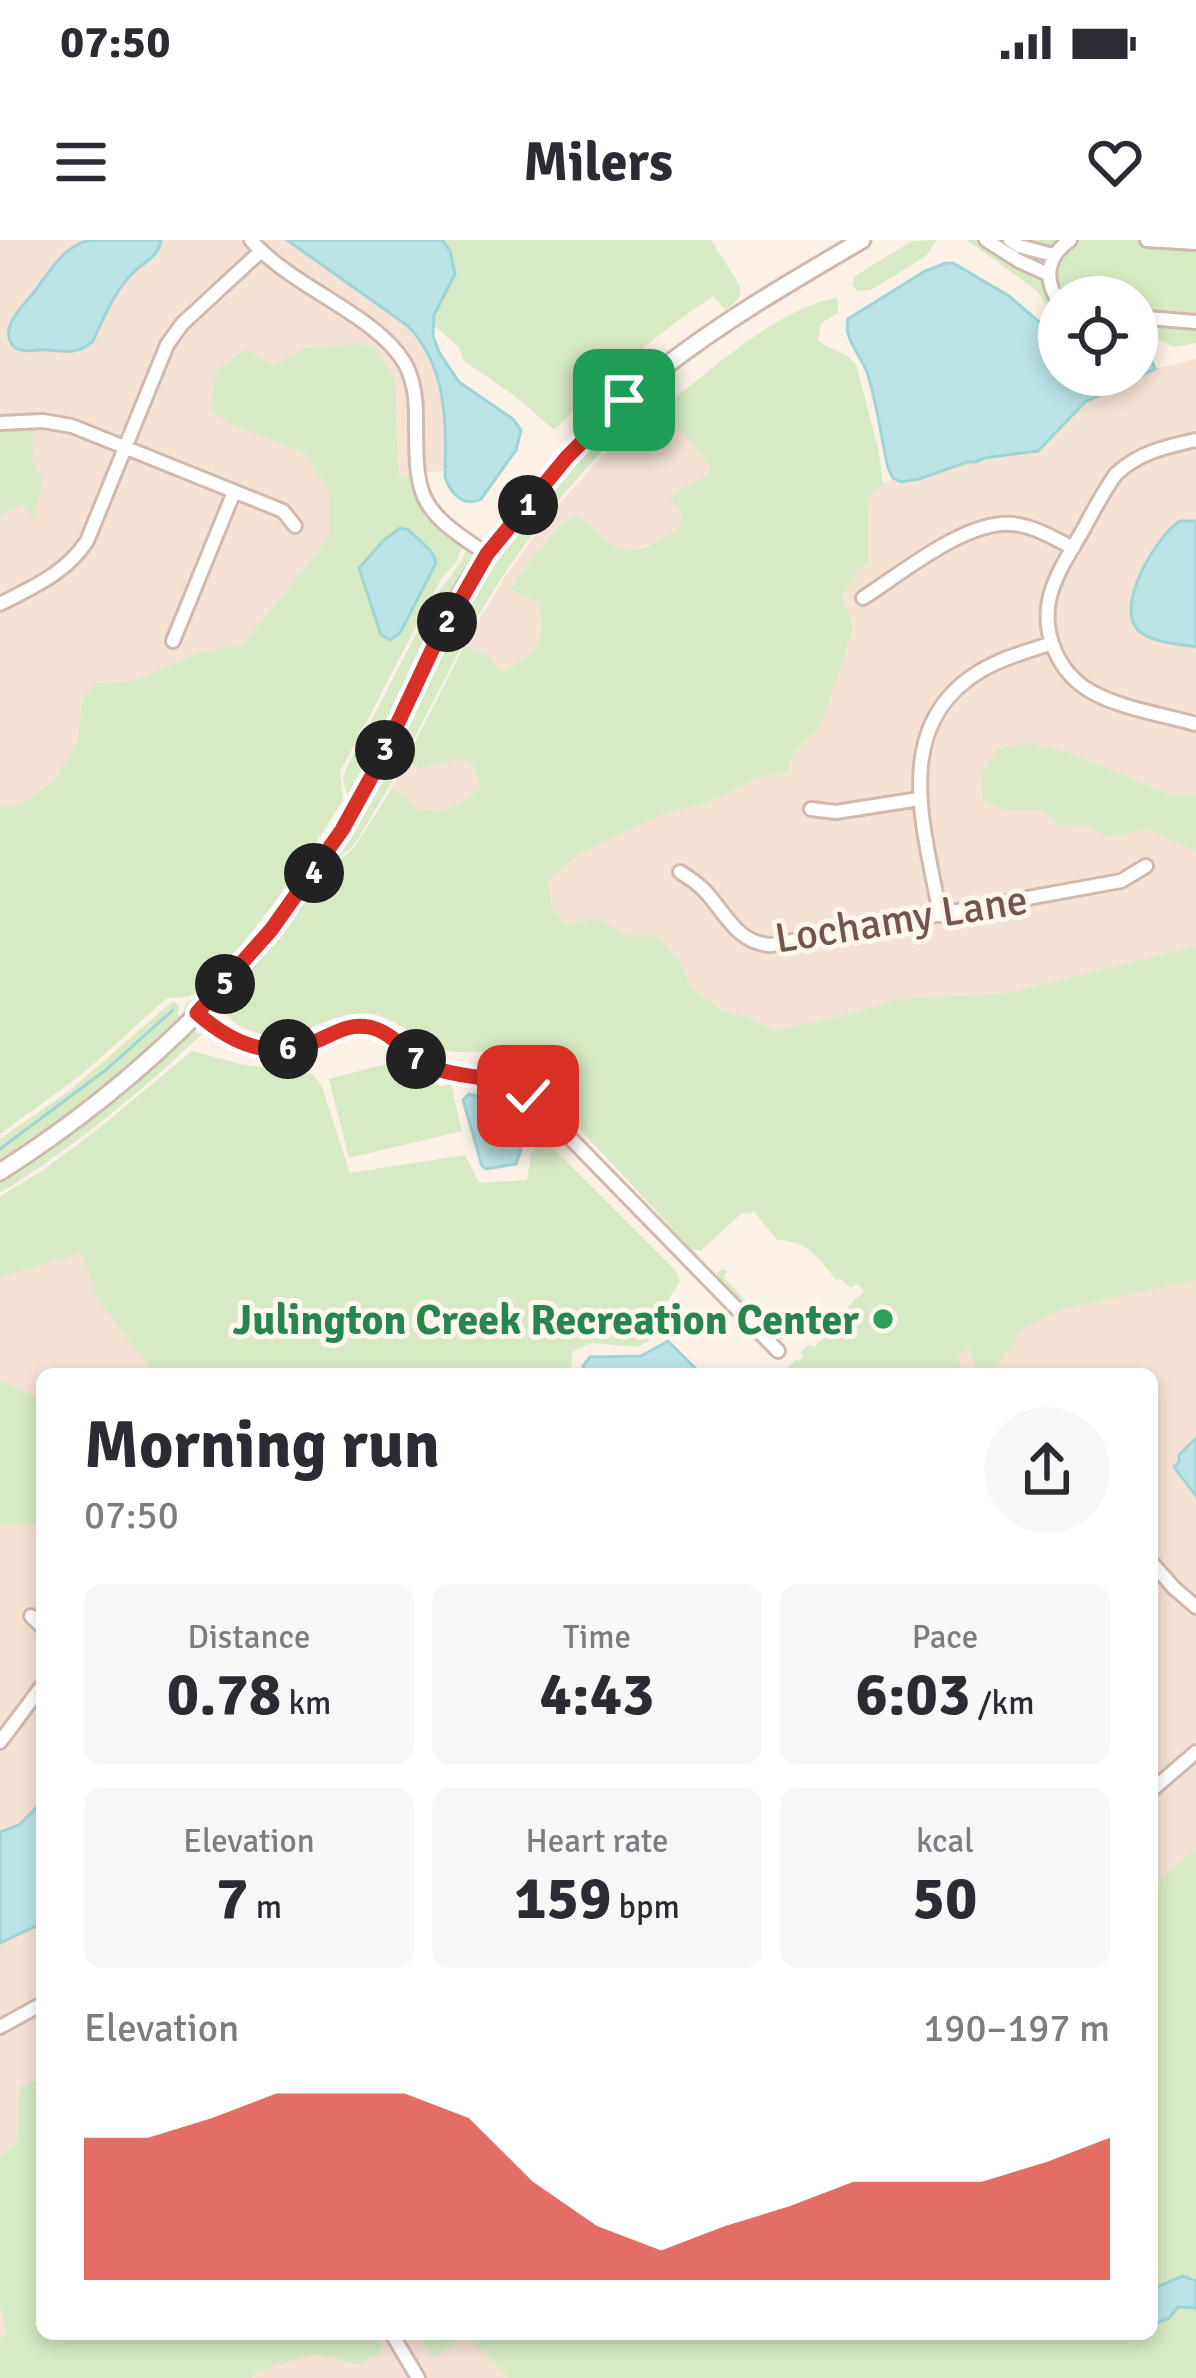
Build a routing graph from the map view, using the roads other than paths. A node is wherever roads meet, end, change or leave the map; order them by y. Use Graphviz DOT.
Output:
graph roads {
  1 [pos="862,240"];
  2 [pos="986,240"];
  3 [pos="1010,240"];
  4 [pos="1070,240"];
  5 [pos="1148,240"];
  6 [pos="1196,243"];
  7 [pos="256,245"];
  8 [pos="1053,255"];
  9 [pos="1048,274"];
  10 [pos="1158,319"];
  11 [pos="1196,322"];
  12 [pos="0,423"];
  13 [pos="1196,440"];
  14 [pos="125,447"];
  15 [pos="234,491"];
  16 [pos="295,526"];
  17 [pos="1072,548"];
  18 [pos="487,554"];
  19 [pos="863,598"];
  20 [pos="0,604"];
  21 [pos="173,641"];
  22 [pos="1052,644"];
  23 [pos="1196,724"];
  24 [pos="920,799"];
  25 [pos="811,809"];
  26 [pos="1146,866"];
  27 [pos="680,872"];
  28 [pos="940,915"];
  29 [pos="197,1013"];
  30 [pos="0,1172"];
  31 [pos="778,1351"];
  32 [pos="1158,1570"];
  33 [pos="1196,1607"];
  34 [pos="31,1616"];
  35 [pos="36,1621"];
  36 [pos="36,1694"];
  37 [pos="0,1742"];
  38 [pos="1196,1752"];
  39 [pos="1158,1785"];
  40 [pos="36,2006"];
  41 [pos="0,2027"];
  42 [pos="396,2340"];
  43 [pos="418,2378"];
  1 -- 18 [label="street"];
  2 -- 9 [label="street"];
  3 -- 8 [label="street"];
  4 -- 8 [label="street"];
  5 -- 6 [label="street"];
  7 -- 14 [label="street"];
  7 -- 18 [label="street"];
  8 -- 9 [label="street"];
  10 -- 11 [label="street"];
  12 -- 14 [label="street"];
  13 -- 17 [label="street"];
  14 -- 15 [label="street"];
  14 -- 20 [label="street"];
  15 -- 16 [label="street"];
  15 -- 21 [label="street"];
  17 -- 19 [label="street"];
  17 -- 22 [label="street"];
  18 -- 29 [label="street"];
  22 -- 23 [label="street"];
  22 -- 24 [label="street"];
  24 -- 25 [label="street"];
  24 -- 28 [label="street"];
  26 -- 28 [label="street, Lochamy Lane"];
  27 -- 28 [label="street, Lochamy Lane"];
  29 -- 30 [label="street"];
  29 -- 31 [label="street"];
  32 -- 33 [label="street"];
  34 -- 35 [label="street"];
  36 -- 37 [label="street"];
  38 -- 39 [label="street"];
  40 -- 41 [label="street"];
  42 -- 43 [label="street"];
}
